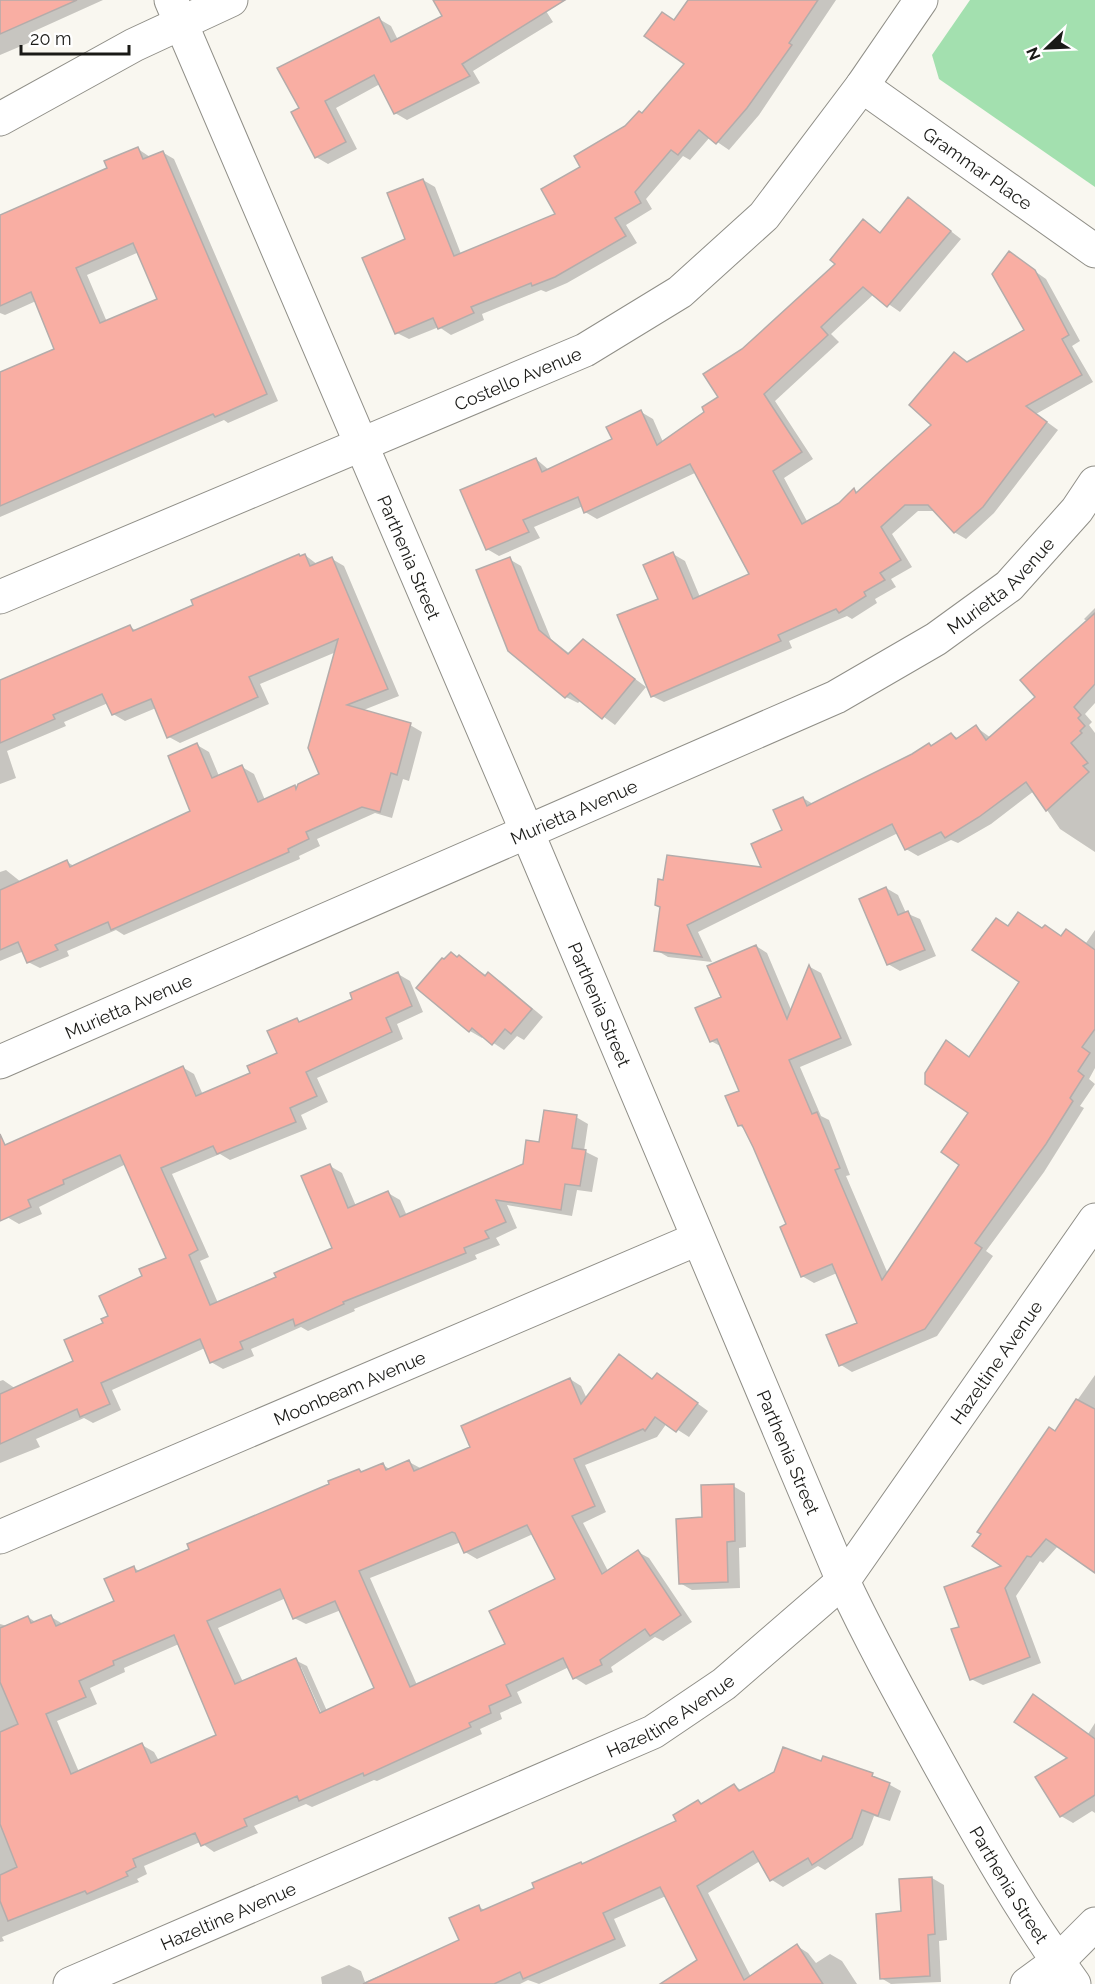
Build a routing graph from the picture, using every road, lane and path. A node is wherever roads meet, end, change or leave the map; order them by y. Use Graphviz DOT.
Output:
graph roads {
  1 [pos="231,0"];
  2 [pos="921,0"];
  3 [pos="175,11"];
  4 [pos="862,86"];
  5 [pos="0,119"];
  6 [pos="1095,251"];
  7 [pos="361,446"];
  8 [pos="1095,483"];
  9 [pos="0,597"];
  10 [pos="528,834"];
  11 [pos="0,1062"];
  12 [pos="1095,1220"];
  13 [pos="697,1239"];
  14 [pos="0,1537"];
  15 [pos="843,1581"];
  16 [pos="1095,1924"];
  17 [pos="1066,1973"];
  18 [pos="70,1984"];
  19 [pos="1027,1984"];
  1 -- 3 [label="street"];
  2 -- 4 [label="street, Costello Avenue"];
  3 -- 5 [label="street"];
  3 -- 7 [label="street, Parthenia Street"];
  4 -- 6 [label="street, Grammar Place"];
  4 -- 7 [label="street, Costello Avenue"];
  7 -- 9 [label="street, Costello Avenue"];
  7 -- 10 [label="street, Parthenia Street"];
  8 -- 10 [label="street, Murietta Avenue"];
  10 -- 11 [label="street, Murietta Avenue"];
  10 -- 13 [label="street, Parthenia Street"];
  12 -- 15 [label="street, Hazeltine Avenue"];
  13 -- 14 [label="street, Moonbeam Avenue"];
  13 -- 15 [label="street, Parthenia Street"];
  15 -- 17 [label="street, Parthenia Street"];
  15 -- 18 [label="street, Hazeltine Avenue"];
  16 -- 17 [label="street"];
  17 -- 19 [label="street"];
}
